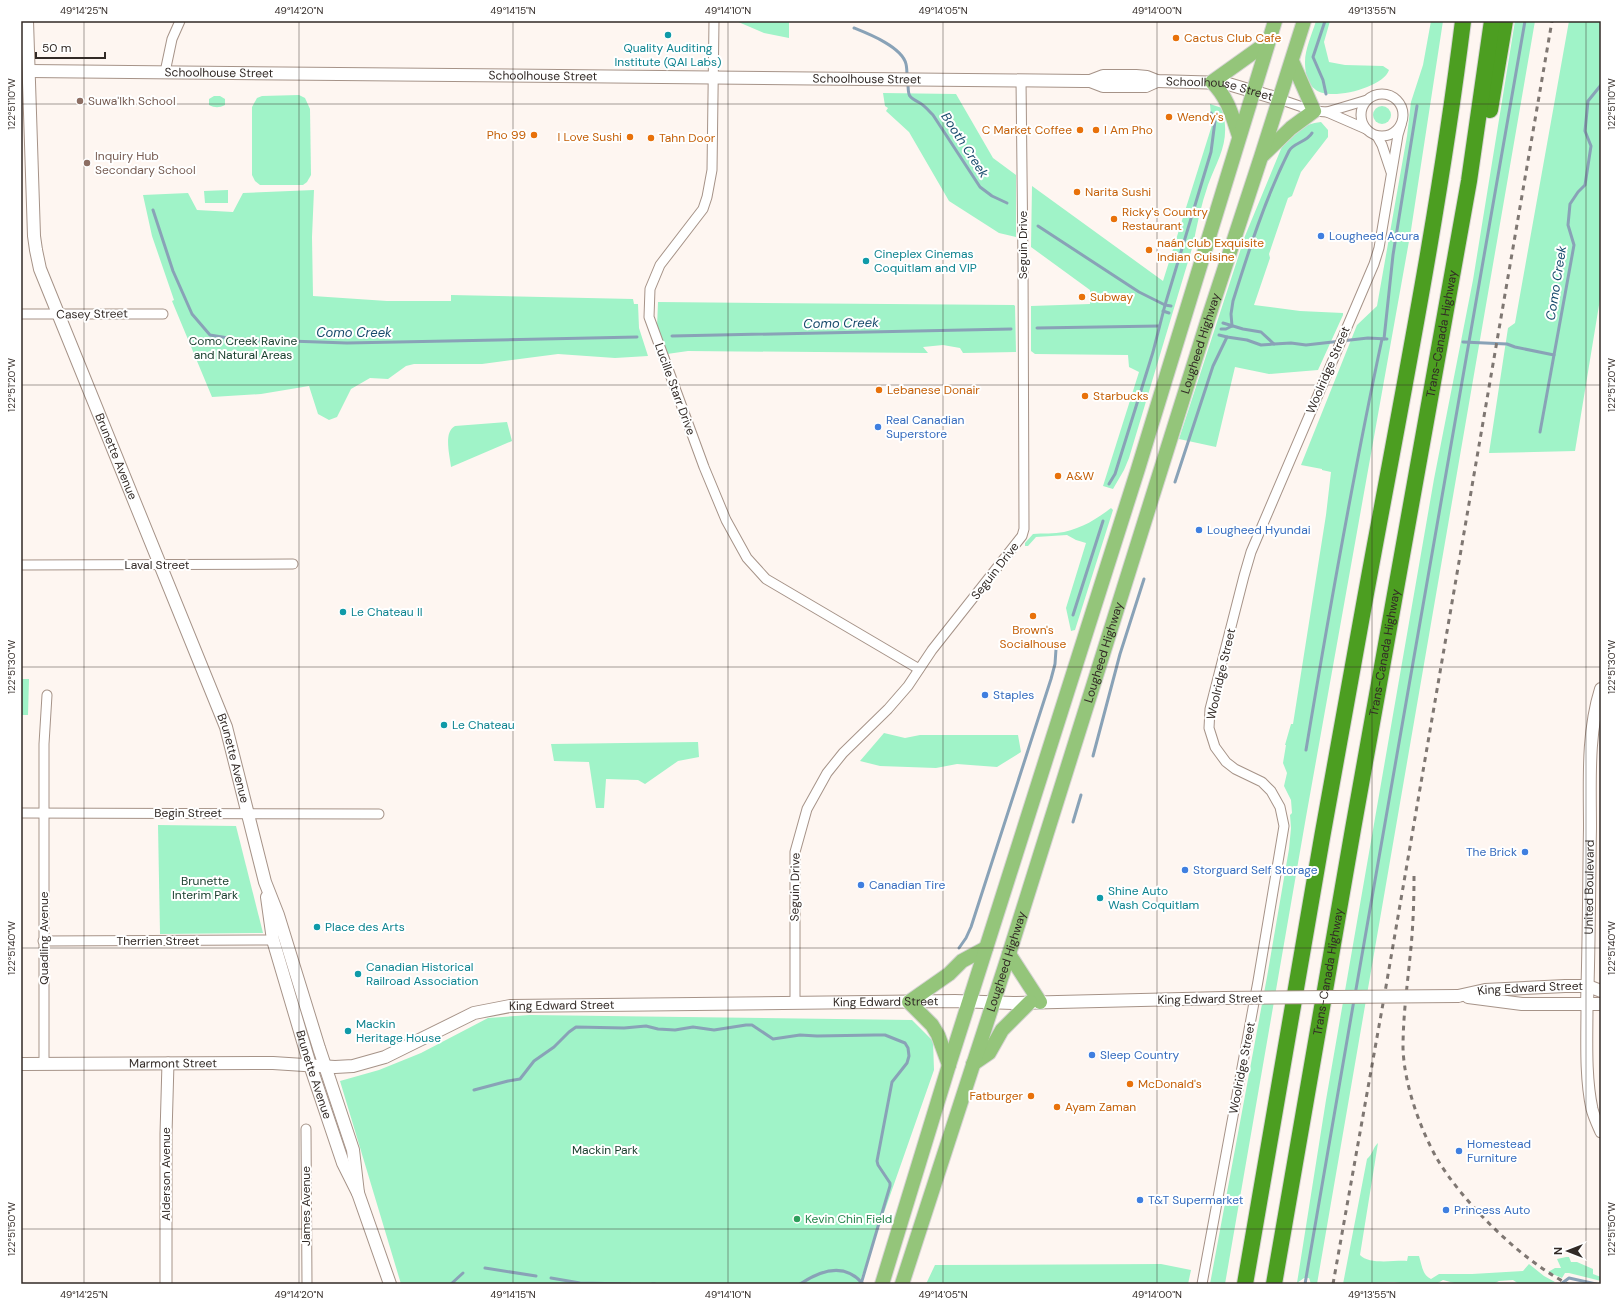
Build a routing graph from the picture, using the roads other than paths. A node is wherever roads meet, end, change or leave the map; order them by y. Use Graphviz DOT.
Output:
graph roads {
  1 [pos="27,21"];
  2 [pos="180,21"];
  3 [pos="714,21"];
  4 [pos="1275,21"];
  5 [pos="1304,21"];
  6 [pos="1463,21"];
  7 [pos="1492,21"];
  8 [pos="1505,21"];
  9 [pos="1268,42"];
  10 [pos="1292,61"];
  11 [pos="25,71"];
  12 [pos="165,72"];
  13 [pos="713,77"];
  14 [pos="1021,80"];
  15 [pos="1212,82"];
  16 [pos="1254,91"];
  17 [pos="1279,99"];
  18 [pos="1367,100"];
  19 [pos="1320,111"];
  20 [pos="1401,125"];
  21 [pos="1366,129"];
  22 [pos="1239,136"];
  23 [pos="1377,136"];
  24 [pos="1261,157"];
  25 [pos="1392,173"];
  26 [pos="1469,181"];
  27 [pos="21,314"];
  28 [pos="58,314"];
  29 [pos="163,314"];
  30 [pos="293,564"];
  31 [pos="21,565"];
  32 [pos="160,565"];
  33 [pos="919,669"];
  34 [pos="1601,689"];
  35 [pos="46,695"];
  36 [pos="45,812"];
  37 [pos="21,813"];
  38 [pos="248,813"];
  39 [pos="379,814"];
  40 [pos="265,882"];
  41 [pos="273,940"];
  42 [pos="43,941"];
  43 [pos="986,948"];
  44 [pos="1009,954"];
  45 [pos="1588,986"];
  46 [pos="1601,991"];
  47 [pos="1458,996"];
  48 [pos="970,1001"];
  49 [pos="909,1002"];
  50 [pos="993,1002"];
  51 [pos="1035,1002"];
  52 [pos="795,1003"];
  53 [pos="1588,1004"];
  54 [pos="1601,1004"];
  55 [pos="21,1064"];
  56 [pos="44,1064"];
  57 [pos="168,1064"];
  58 [pos="973,1064"];
  59 [pos="310,1065"];
  60 [pos="326,1066"];
  61 [pos="949,1066"];
  62 [pos="306,1128"];
  63 [pos="1601,1132"];
  64 [pos="358,1193"];
  65 [pos="166,1284"];
  66 [pos="307,1284"];
  67 [pos="390,1284"];
  68 [pos="882,1284"];
  69 [pos="902,1284"];
  70 [pos="1202,1284"];
  71 [pos="1246,1284"];
  72 [pos="1274,1284"];
  1 -- 11 [label="main road, Brunette Avenue"];
  2 -- 12 [label="street"];
  3 -- 13 [label="street, Lucille Starr Drive"];
  4 -- 9 [label="main road, Lougheed Highway"];
  5 -- 10 [label="main road, Lougheed Highway"];
  6 -- 71 [label="highway"];
  7 -- 26 [label="highway, Trans-Canada Highway"];
  8 -- 26 [label="highway"];
  9 -- 15 [label="main road"];
  9 -- 16 [label="main road, Lougheed Highway"];
  10 -- 17 [label="main road, Lougheed Highway"];
  10 -- 19 [label="main road"];
  11 -- 12 [label="main road, Schoolhouse Street"];
  11 -- 28 [label="main road, Brunette Avenue"];
  12 -- 13 [label="main road, Schoolhouse Street"];
  13 -- 14 [label="main road, Schoolhouse Street"];
  13 -- 33 [label="street, Lucille Starr Drive"];
  14 -- 15 [label="main road, Schoolhouse Street"];
  14 -- 33 [label="street, Seguin Drive"];
  15 -- 16 [label="main road, Schoolhouse Street"];
  15 -- 22 [label="main road"];
  16 -- 17 [label="main road, Schoolhouse Street"];
  16 -- 22 [label="main road, Lougheed Highway"];
  17 -- 19 [label="street, Schoolhouse Street"];
  17 -- 24 [label="main road, Lougheed Highway"];
  18 -- 19 [label="street"];
  18 -- 20 [label="street"];
  18 -- 21 [label="street"];
  19 -- 21 [label="street, Schoolhouse Street"];
  19 -- 24 [label="main road"];
  20 -- 23 [label="street"];
  20 -- 25 [label="street, Woolridge Street"];
  21 -- 23 [label="street"];
  22 -- 43 [label="main road, Lougheed Highway"];
  23 -- 25 [label="street"];
  24 -- 44 [label="main road, Lougheed Highway"];
  25 -- 70 [label="street, Woolridge Street"];
  26 -- 72 [label="highway, Trans-Canada Highway"];
  27 -- 28 [label="street, Casey Street"];
  28 -- 29 [label="street, Casey Street"];
  28 -- 32 [label="main road, Brunette Avenue"];
  30 -- 32 [label="street, Laval Street"];
  31 -- 32 [label="street, Laval Street"];
  32 -- 38 [label="main road, Brunette Avenue"];
  33 -- 52 [label="street, Seguin Drive"];
  34 -- 45 [label="main road, United Boulevard"];
  35 -- 36 [label="street, Quadling Avenue"];
  36 -- 37 [label="street, Begin Street"];
  36 -- 38 [label="street, Begin Street"];
  36 -- 42 [label="street, Quadling Avenue"];
  38 -- 39 [label="street, Begin Street"];
  38 -- 40 [label="main road, Brunette Avenue"];
  40 -- 41 [label="main road, Brunette Avenue"];
  40 -- 60 [label="main road, Brunette Avenue"];
  41 -- 42 [label="street, Therrien Street"];
  41 -- 59 [label="main road, Brunette Avenue"];
  42 -- 56 [label="street, Quadling Avenue"];
  43 -- 48 [label="main road, Lougheed Highway"];
  43 -- 49 [label="main road"];
  44 -- 50 [label="main road, Lougheed Highway"];
  44 -- 51 [label="main road"];
  45 -- 46 [label="main road, King Edward Street"];
  45 -- 47 [label="main road, King Edward Street"];
  45 -- 53 [label="main road, United Boulevard"];
  47 -- 51 [label="main road, King Edward Street, bridge"];
  47 -- 53 [label="main road, King Edward Street"];
  48 -- 49 [label="main road, King Edward Street"];
  48 -- 50 [label="main road, King Edward Street"];
  48 -- 61 [label="main road, Lougheed Highway"];
  49 -- 52 [label="main road, King Edward Street"];
  49 -- 61 [label="main road"];
  50 -- 51 [label="main road, King Edward Street"];
  50 -- 58 [label="main road, Lougheed Highway"];
  51 -- 58 [label="main road"];
  52 -- 60 [label="main road, King Edward Street"];
  53 -- 54 [label="main road, King Edward Street"];
  53 -- 63 [label="street, United Boulevard"];
  55 -- 56 [label="main road, Marmont Street"];
  56 -- 57 [label="main road, Marmont Street"];
  57 -- 59 [label="main road, Marmont Street"];
  57 -- 65 [label="street, Alderson Avenue"];
  58 -- 69 [label="main road, Lougheed Highway"];
  59 -- 60 [label="main road, Marmont Street"];
  59 -- 64 [label="main road, Brunette Avenue"];
  60 -- 64 [label="main road, Brunette Avenue"];
  61 -- 68 [label="main road, Lougheed Highway"];
  62 -- 66 [label="street, James Avenue"];
  64 -- 67 [label="main road, Brunette Avenue"];
}
